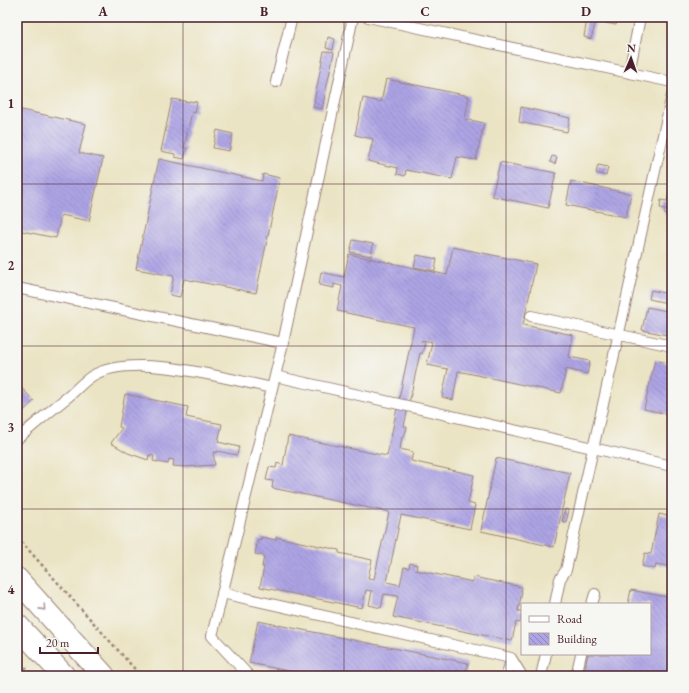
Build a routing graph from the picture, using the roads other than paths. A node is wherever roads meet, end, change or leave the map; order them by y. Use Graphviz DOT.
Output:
graph roads {
  1 [pos="292,17"];
  2 [pos="353,17"];
  3 [pos="368,17"];
  4 [pos="640,17"];
  5 [pos="629,73"];
  6 [pos="276,82"];
  7 [pos="672,82"];
  8 [pos="672,95"];
  9 [pos="17,288"];
  10 [pos="531,316"];
  11 [pos="619,334"];
  12 [pos="283,343"];
  13 [pos="672,346"];
  14 [pos="275,376"];
  15 [pos="272,388"];
  16 [pos="17,439"];
  17 [pos="594,448"];
  18 [pos="672,466"];
  19 [pos="17,579"];
  20 [pos="222,593"];
  21 [pos="555,603"];
  22 [pos="17,625"];
  23 [pos="546,655"];
  24 [pos="581,655"];
  25 [pos="511,658"];
  26 [pos="64,676"];
  27 [pos="104,676"];
  28 [pos="249,676"];
  29 [pos="507,676"];
  30 [pos="522,676"];
  31 [pos="541,676"];
  32 [pos="576,676"];
  1 -- 6 [label="lane"];
  2 -- 12 [label="lane"];
  3 -- 5 [label="lane"];
  4 -- 5 [label="lane"];
  5 -- 7 [label="lane"];
  8 -- 11 [label="lane"];
  9 -- 12 [label="lane"];
  10 -- 11 [label="lane"];
  11 -- 13 [label="lane"];
  11 -- 17 [label="lane"];
  12 -- 14 [label="lane"];
  14 -- 15 [label="lane"];
  14 -- 17 [label="lane"];
  15 -- 16 [label="lane"];
  15 -- 20 [label="lane"];
  17 -- 18 [label="lane"];
  17 -- 21 [label="lane"];
  19 -- 27 [label="main road, one-way"];
  20 -- 25 [label="lane"];
  20 -- 28 [label="lane"];
  22 -- 26 [label="main road"];
  23 -- 31 [label="lane"];
  24 -- 32 [label="lane"];
  25 -- 29 [label="lane"];
  25 -- 30 [label="lane"];
}
